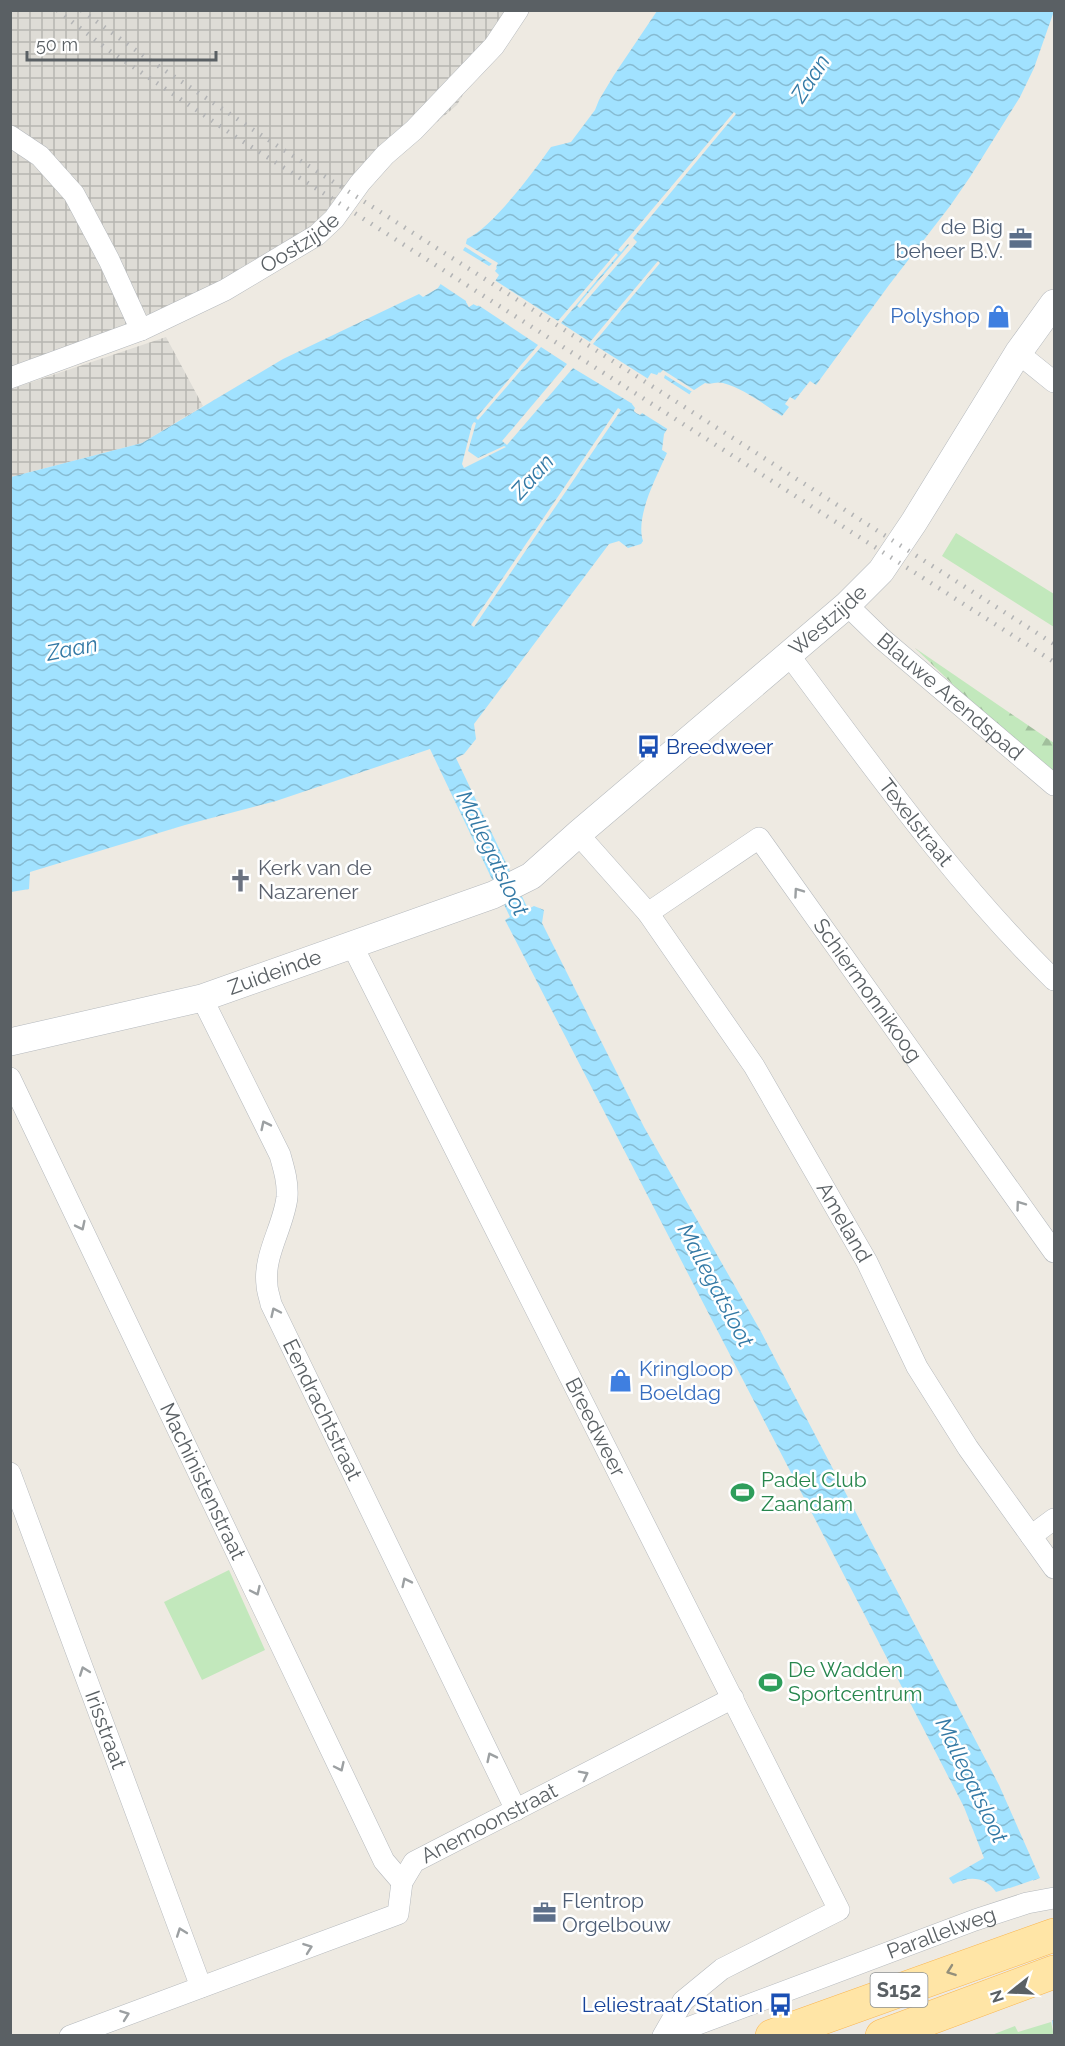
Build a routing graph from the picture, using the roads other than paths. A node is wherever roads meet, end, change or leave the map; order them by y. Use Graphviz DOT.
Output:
graph roads {
  1 [pos="518,10"];
  2 [pos="10,136"];
  3 [pos="1054,303"];
  4 [pos="141,330"];
  5 [pos="1018,354"];
  6 [pos="10,378"];
  7 [pos="1054,382"];
  8 [pos="847,606"];
  9 [pos="789,655"];
  10 [pos="1054,785"];
  11 [pos="578,834"];
  12 [pos="531,876"];
  13 [pos="648,914"];
  14 [pos="352,945"];
  15 [pos="1054,980"];
  16 [pos="202,998"];
  17 [pos="10,1042"];
  18 [pos="10,1078"];
  19 [pos="1054,1252"];
  20 [pos="10,1473"];
  21 [pos="1054,1519"];
  22 [pos="1031,1536"];
  23 [pos="1054,1568"];
  24 [pos="733,1698"];
  25 [pos="516,1810"];
  26 [pos="402,1882"];
  27 [pos="1047,1899"];
  28 [pos="839,1910"];
  29 [pos="1044,1939"];
  30 [pos="1046,1975"];
  31 [pos="201,1987"];
  32 [pos="70,2036"];
  33 [pos="665,2036"];
  34 [pos="772,2036"];
  35 [pos="882,2036"];
  1 -- 4 [label="street, Oostzijde"];
  2 -- 4 [label="street"];
  3 -- 5 [label="street, Westzijde"];
  4 -- 6 [label="street, Oostzijde"];
  5 -- 7 [label="street"];
  5 -- 8 [label="street, Westzijde"];
  8 -- 9 [label="street, Westzijde"];
  8 -- 10 [label="street, Blauwe Arendspad"];
  9 -- 11 [label="street, Westzijde"];
  9 -- 15 [label="street, Texelstraat"];
  11 -- 12 [label="street, Westzijde"];
  11 -- 13 [label="street, Ameland"];
  12 -- 14 [label="street, Zuideinde"];
  19 -- 13 [label="street, Schiermonnikoog, one-way"];
  13 -- 22 [label="street, Ameland"];
  14 -- 16 [label="street, Zuideinde"];
  14 -- 24 [label="street, Breedweer"];
  16 -- 17 [label="street, Zuideinde"];
  25 -- 16 [label="street, Eendrachtstraat, one-way"];
  18 -- 26 [label="street, Machinistenstraat, one-way"];
  31 -- 20 [label="street, Irisstraat, one-way"];
  21 -- 22 [label="street"];
  22 -- 23 [label="street, Ameland"];
  25 -- 24 [label="street, Anemoonstraat, one-way"];
  24 -- 28 [label="street, Breedweer"];
  25 -- 26 [label="street, Anemoonstraat"];
  31 -- 26 [label="street, Anemoonstraat, one-way"];
  27 -- 33 [label="street, Parallelweg"];
  28 -- 33 [label="street, Parallelweg"];
  29 -- 34 [label="main road, S152, one-way"];
  30 -- 35 [label="main road, S152"];
  32 -- 31 [label="street, Anemoonstraat, one-way"];
}
